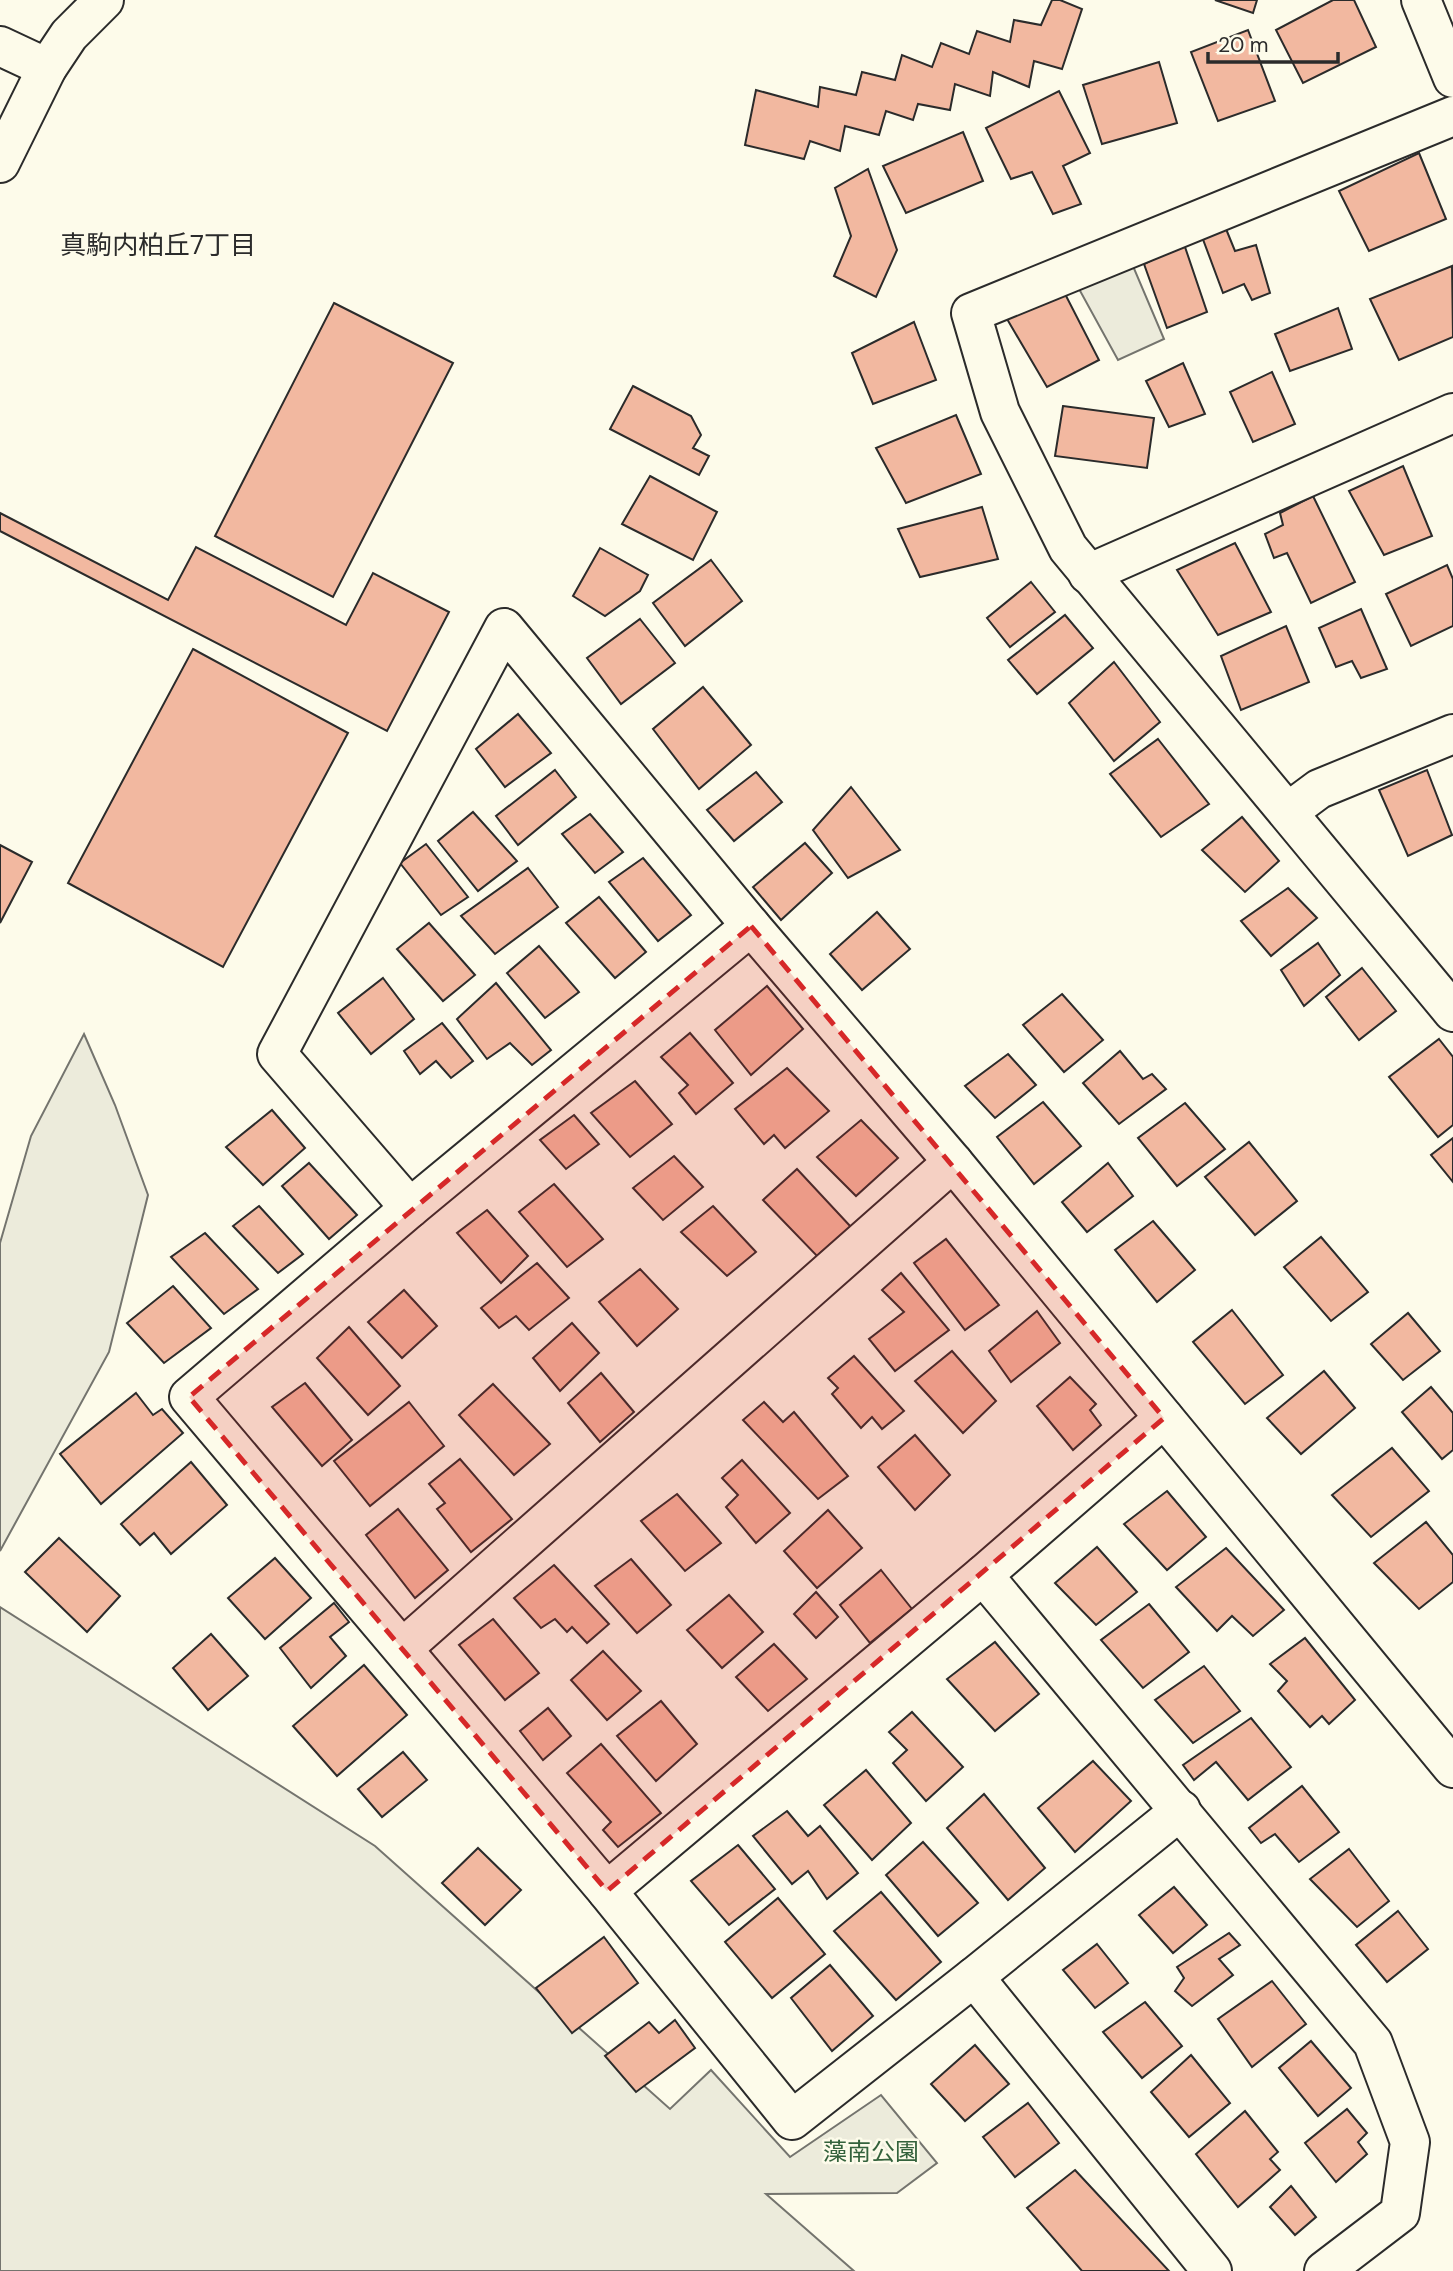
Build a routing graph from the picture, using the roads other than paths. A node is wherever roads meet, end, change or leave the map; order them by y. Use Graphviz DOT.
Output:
graph roads {
  1 [pos="104,0"];
  2 [pos="1422,0"];
  3 [pos="0,46"];
  4 [pos="47,68"];
  5 [pos="1453,78"];
  6 [pos="1453,116"];
  7 [pos="0,163"];
  8 [pos="1453,413"];
  9 [pos="1088,574"];
  10 [pos="1453,734"];
  11 [pos="1288,812"];
  12 [pos="751,926"];
  13 [pos="1453,1012"];
  14 [pos="953,1162"];
  15 [pos="410,1208"];
  16 [pos="1164,1418"];
  17 [pos="983,1575"];
  18 [pos="402,1648"];
  19 [pos="1453,1768"];
  20 [pos="1181,1810"];
  21 [pos="607,1891"];
  22 [pos="974,1977"];
  23 [pos="1212,2271"];
  24 [pos="1324,2271"];
  1 -- 4 [label="street"];
  2 -- 5 [label="street"];
  3 -- 4 [label="street"];
  4 -- 7 [label="street"];
  6 -- 9 [label="street"];
  8 -- 9 [label="street"];
  9 -- 11 [label="street"];
  10 -- 11 [label="street"];
  11 -- 13 [label="street"];
  12 -- 14 [label="street"];
  12 -- 15 [label="street"];
  12 -- 15 [label="street"];
  14 -- 16 [label="street"];
  14 -- 18 [label="street"];
  15 -- 18 [label="street"];
  16 -- 17 [label="street"];
  16 -- 19 [label="street"];
  17 -- 20 [label="street"];
  17 -- 21 [label="street"];
  18 -- 21 [label="street"];
  20 -- 22 [label="street"];
  20 -- 24 [label="street"];
  21 -- 22 [label="street"];
  22 -- 23 [label="street"];
}
